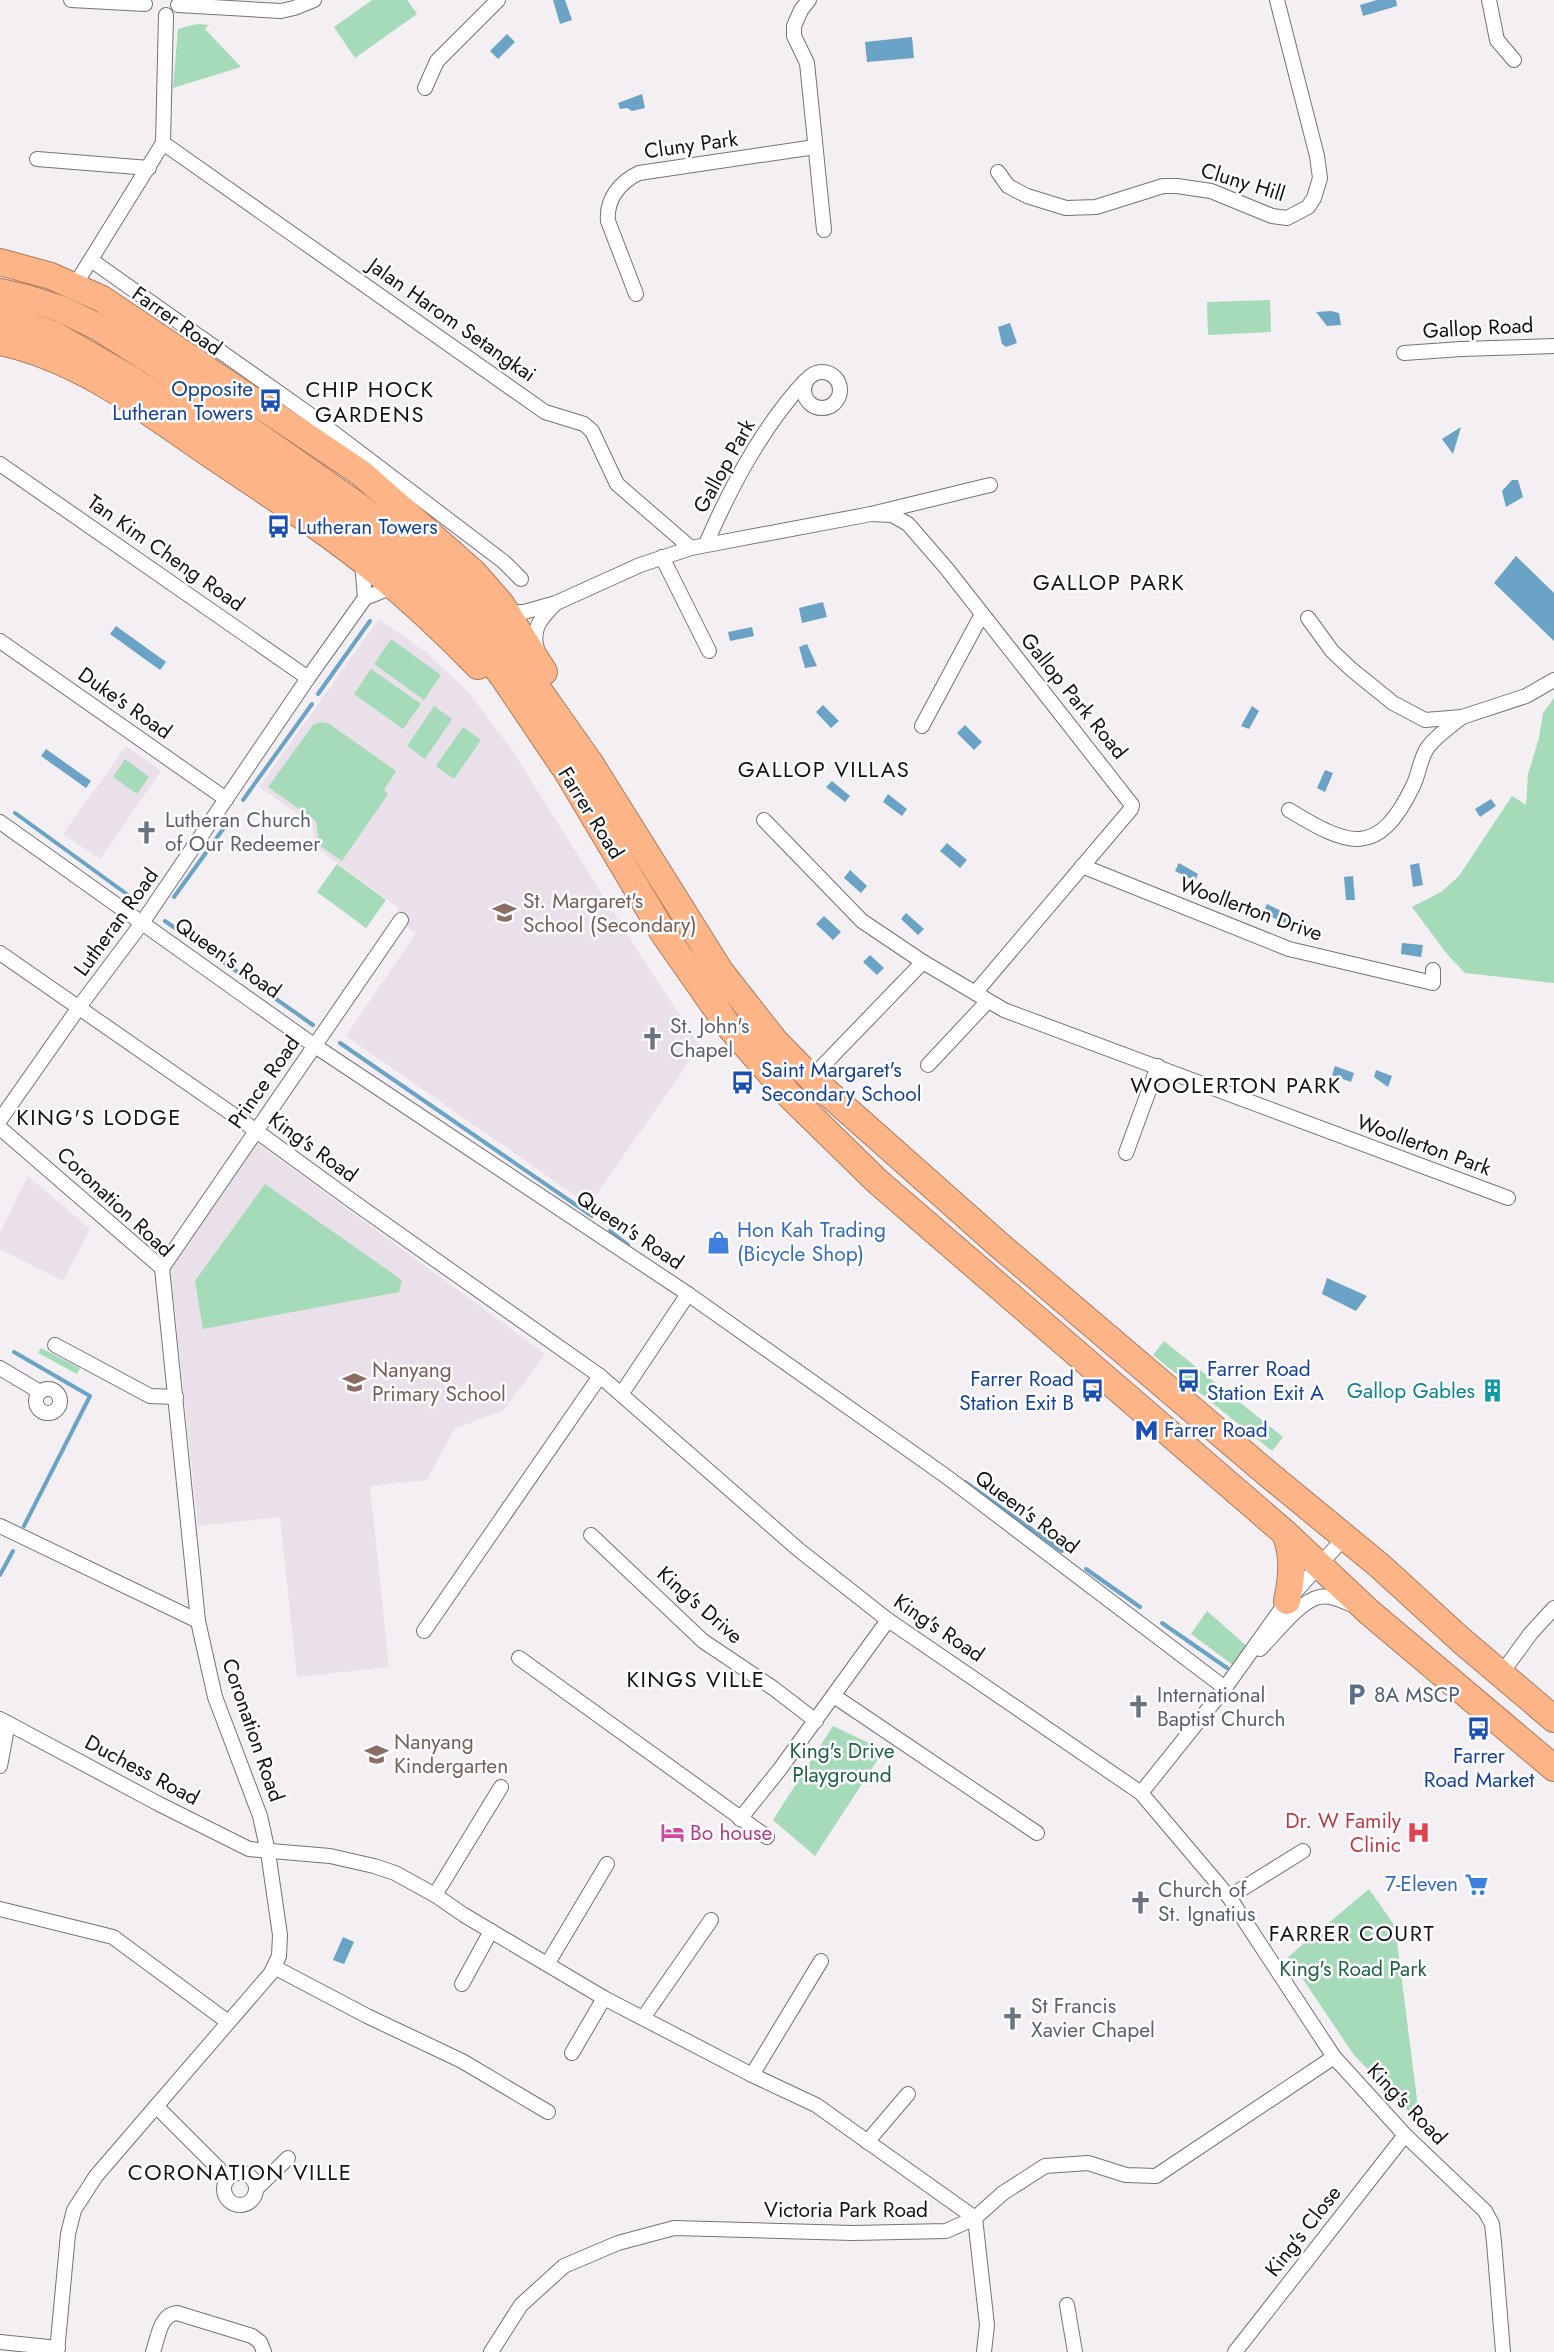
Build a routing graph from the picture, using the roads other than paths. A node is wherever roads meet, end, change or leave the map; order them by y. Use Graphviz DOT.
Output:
graph roads {
  1 [pos="71,0"];
  2 [pos="314,0"];
  3 [pos="498,0"];
  4 [pos="809,0"];
  5 [pos="1277,0"];
  6 [pos="1489,0"];
  7 [pos="145,2"];
  8 [pos="179,3"];
  9 [pos="166,15"];
  10 [pos="1514,60"];
  11 [pos="425,88"];
  12 [pos="164,143"];
  13 [pos="815,147"];
  14 [pos="37,159"];
  15 [pos="149,168"];
  16 [pos="998,172"];
  17 [pos="825,230"];
  18 [pos="91,260"];
  19 [pos="0,262"];
  20 [pos="75,285"];
  21 [pos="0,292"];
  22 [pos="636,294"];
  23 [pos="0,318"];
  24 [pos="0,342"];
  25 [pos="1554,346"];
  26 [pos="1404,353"];
  27 [pos="805,381"];
  28 [pos="813,407"];
  29 [pos="781,411"];
  30 [pos="0,464"];
  31 [pos="990,484"];
  32 [pos="871,514"];
  33 [pos="706,544"];
  34 [pos="691,548"];
  35 [pos="662,557"];
  36 [pos="361,560"];
  37 [pos="521,579"];
  38 [pos="405,582"];
  39 [pos="365,598"];
  40 [pos="556,603"];
  41 [pos="501,604"];
  42 [pos="982,614"];
  43 [pos="1308,618"];
  44 [pos="0,641"];
  45 [pos="709,651"];
  46 [pos="541,668"];
  47 [pos="308,678"];
  48 [pos="1554,680"];
  49 [pos="1462,717"];
  50 [pos="922,726"];
  51 [pos="590,763"];
  52 [pos="226,800"];
  53 [pos="1289,810"];
  54 [pos="764,820"];
  55 [pos="0,822"];
  56 [pos="1082,866"];
  57 [pos="400,920"];
  58 [pos="142,923"];
  59 [pos="0,953"];
  60 [pos="923,962"];
  61 [pos="1433,970"];
  62 [pos="975,993"];
  63 [pos="988,1001"];
  64 [pos="79,1009"];
  65 [pos="315,1046"];
  66 [pos="928,1065"];
  67 [pos="1158,1066"];
  68 [pos="811,1078"];
  69 [pos="0,1120"];
  70 [pos="0,1128"];
  71 [pos="255,1130"];
  72 [pos="1126,1153"];
  73 [pos="1508,1198"];
  74 [pos="162,1268"];
  75 [pos="688,1294"];
  76 [pos="56,1345"];
  77 [pos="0,1368"];
  78 [pos="600,1376"];
  79 [pos="40,1392"];
  80 [pos="622,1393"];
  81 [pos="176,1397"];
  82 [pos="0,1526"];
  83 [pos="1285,1533"];
  84 [pos="591,1535"];
  85 [pos="1345,1538"];
  86 [pos="1320,1566"];
  87 [pos="1287,1601"];
  88 [pos="1554,1608"];
  89 [pos="1369,1612"];
  90 [pos="888,1620"];
  91 [pos="198,1621"];
  92 [pos="423,1631"];
  93 [pos="1250,1656"];
  94 [pos="519,1658"];
  95 [pos="1501,1674"];
  96 [pos="1225,1688"];
  97 [pos="834,1696"];
  98 [pos="1554,1719"];
  99 [pos="4,1721"];
  100 [pos="816,1721"];
  101 [pos="0,1766"];
  102 [pos="1554,1768"];
  103 [pos="501,1787"];
  104 [pos="1141,1793"];
  105 [pos="740,1819"];
  106 [pos="1037,1833"];
  107 [pos="767,1837"];
  108 [pos="1303,1851"];
  109 [pos="268,1852"];
  110 [pos="607,1864"];
  111 [pos="435,1895"];
  112 [pos="1229,1897"];
  113 [pos="0,1909"];
  114 [pos="711,1920"];
  115 [pos="491,1931"];
  116 [pos="821,1961"];
  117 [pos="548,1963"];
  118 [pos="274,1967"];
  119 [pos="462,1984"];
  120 [pos="604,1998"];
  121 [pos="643,2018"];
  122 [pos="228,2022"];
  123 [pos="572,2053"];
  124 [pos="1334,2057"];
  125 [pos="752,2075"];
  126 [pos="908,2094"];
  127 [pos="156,2106"];
  128 [pos="548,2112"];
  129 [pos="1405,2135"];
  130 [pos="867,2142"];
  131 [pos="288,2158"];
  132 [pos="228,2178"];
  133 [pos="257,2188"];
  134 [pos="975,2218"];
  135 [pos="1068,2305"];
  136 [pos="0,2342"];
  137 [pos="57,2350"];
  138 [pos="153,2352"];
  139 [pos="264,2352"];
  140 [pos="491,2352"];
  141 [pos="984,2352"];
  142 [pos="1074,2352"];
  143 [pos="1235,2352"];
  144 [pos="1503,2352"];
  1 -- 7 [label="street"];
  2 -- 8 [label="street"];
  3 -- 11 [label="street"];
  4 -- 13 [label="street"];
  5 -- 16 [label="street, Cluny Hill"];
  6 -- 10 [label="street"];
  7 -- 9 [label="street"];
  8 -- 9 [label="street"];
  9 -- 12 [label="street"];
  12 -- 15 [label="street"];
  12 -- 34 [label="street, Jalan Harom Setangkai"];
  13 -- 17 [label="street"];
  13 -- 22 [label="street, Cluny Park"];
  14 -- 15 [label="street"];
  15 -- 18 [label="street"];
  18 -- 20 [label="street"];
  18 -- 37 [label="street, Farrer Road"];
  19 -- 20 [label="highway"];
  20 -- 41 [label="highway"];
  21 -- 51 [label="highway, Farrer Road"];
  23 -- 38 [label="highway, Farrer Road"];
  24 -- 36 [label="highway"];
  25 -- 26 [label="street, Gallop Road"];
  27 -- 28 [label="street"];
  27 -- 28 [label="street, Gallop Park"];
  27 -- 29 [label="street, Gallop Park"];
  28 -- 29 [label="street, Gallop Park"];
  29 -- 33 [label="street, Gallop Park"];
  30 -- 47 [label="street, Tan Kim Cheng Road"];
  31 -- 32 [label="street, Gallop Park Road"];
  32 -- 33 [label="street, Gallop Park Road"];
  32 -- 42 [label="street, Gallop Park Road"];
  33 -- 34 [label="street, Gallop Park Road"];
  34 -- 35 [label="street, Gallop Park Road"];
  35 -- 40 [label="street, Gallop Park Road"];
  35 -- 45 [label="street"];
  36 -- 38 [label="highway"];
  36 -- 39 [label="street"];
  38 -- 39 [label="street"];
  38 -- 83 [label="highway, Farrer Road"];
  39 -- 47 [label="street, Lutheran Road"];
  40 -- 41 [label="street, Gallop Park Road"];
  40 -- 46 [label="street, Gallop Park Road"];
  41 -- 46 [label="highway"];
  42 -- 50 [label="street"];
  42 -- 56 [label="street, Gallop Park Road"];
  43 -- 49 [label="street"];
  44 -- 52 [label="street, Duke's Road"];
  46 -- 51 [label="highway"];
  47 -- 52 [label="street, Lutheran Road"];
  48 -- 49 [label="street"];
  49 -- 53 [label="street"];
  51 -- 68 [label="highway, Farrer Road"];
  52 -- 58 [label="street, Lutheran Road"];
  54 -- 60 [label="street, Woollerton Park"];
  55 -- 58 [label="street, Queen's Road"];
  56 -- 61 [label="street, Woollerton Drive"];
  56 -- 62 [label="street"];
  57 -- 65 [label="street, Prince Road"];
  58 -- 64 [label="street, Lutheran Road"];
  58 -- 65 [label="street, Queen's Road"];
  59 -- 64 [label="street, King's Road"];
  60 -- 62 [label="street, Woollerton Park"];
  60 -- 68 [label="street"];
  62 -- 63 [label="street, Woollerton Park"];
  63 -- 66 [label="street"];
  63 -- 67 [label="street, Woollerton Park"];
  64 -- 69 [label="street, Lutheran Road"];
  64 -- 71 [label="street, King's Road"];
  65 -- 71 [label="street, Prince Road"];
  65 -- 75 [label="street, Queen's Road"];
  67 -- 72 [label="street"];
  67 -- 73 [label="street, Woollerton Park"];
  68 -- 85 [label="highway, Farrer Road"];
  70 -- 74 [label="street, Coronation Road"];
  71 -- 74 [label="street, Prince Road"];
  71 -- 78 [label="street, King's Road"];
  74 -- 81 [label="street, Coronation Road"];
  75 -- 80 [label="street"];
  75 -- 96 [label="street, Queen's Road"];
  76 -- 81 [label="street"];
  77 -- 79 [label="street"];
  78 -- 80 [label="street, King's Road"];
  78 -- 92 [label="street"];
  80 -- 90 [label="street, King's Road"];
  81 -- 91 [label="street, Coronation Road"];
  82 -- 91 [label="street"];
  83 -- 86 [label="highway, Farrer Road"];
  83 -- 87 [label="highway"];
  84 -- 100 [label="street, King's Drive"];
  85 -- 86 [label="street"];
  85 -- 95 [label="highway, Farrer Road"];
  86 -- 87 [label="street"];
  86 -- 89 [label="highway, Farrer Road"];
  87 -- 93 [label="street"];
  88 -- 95 [label="street"];
  89 -- 93 [label="street"];
  89 -- 102 [label="highway, Farrer Road"];
  90 -- 97 [label="street"];
  90 -- 104 [label="street, King's Road"];
  91 -- 109 [label="street, Coronation Road"];
  93 -- 96 [label="street"];
  94 -- 105 [label="street"];
  95 -- 98 [label="highway, Farrer Road"];
  96 -- 104 [label="street"];
  97 -- 100 [label="street"];
  97 -- 106 [label="street"];
  99 -- 101 [label="street"];
  99 -- 109 [label="street, Duchess Road"];
  100 -- 105 [label="street"];
  103 -- 111 [label="street"];
  104 -- 112 [label="street, King's Road"];
  105 -- 107 [label="street"];
  108 -- 112 [label="street"];
  109 -- 111 [label="street, Duchess Road"];
  109 -- 118 [label="street, Coronation Road"];
  110 -- 117 [label="street"];
  111 -- 115 [label="street, Duchess Road"];
  112 -- 124 [label="street, King's Road"];
  113 -- 122 [label="street"];
  114 -- 121 [label="street"];
  115 -- 117 [label="street, Duchess Road"];
  115 -- 119 [label="street"];
  116 -- 125 [label="street"];
  117 -- 120 [label="street, Duchess Road"];
  118 -- 122 [label="street, Coronation Road"];
  118 -- 128 [label="street"];
  120 -- 121 [label="street, Duchess Road"];
  120 -- 123 [label="street"];
  121 -- 125 [label="street, Duchess Road"];
  122 -- 127 [label="street, Coronation Road"];
  124 -- 129 [label="street, King's Road"];
  124 -- 134 [label="street, Victoria Park Road"];
  125 -- 130 [label="street, Duchess Road"];
  126 -- 130 [label="street"];
  127 -- 132 [label="street"];
  127 -- 137 [label="street, Coronation Road"];
  129 -- 143 [label="street, King's Close"];
  129 -- 144 [label="street, King's Road"];
  130 -- 134 [label="street, Duchess Road"];
  131 -- 133 [label="street"];
  132 -- 133 [label="street"];
  132 -- 133 [label="street"];
  134 -- 140 [label="street, Victoria Park Road"];
  134 -- 141 [label="street"];
  135 -- 142 [label="street"];
  136 -- 137 [label="street, Coronation Road"];
  138 -- 139 [label="street"];
}
